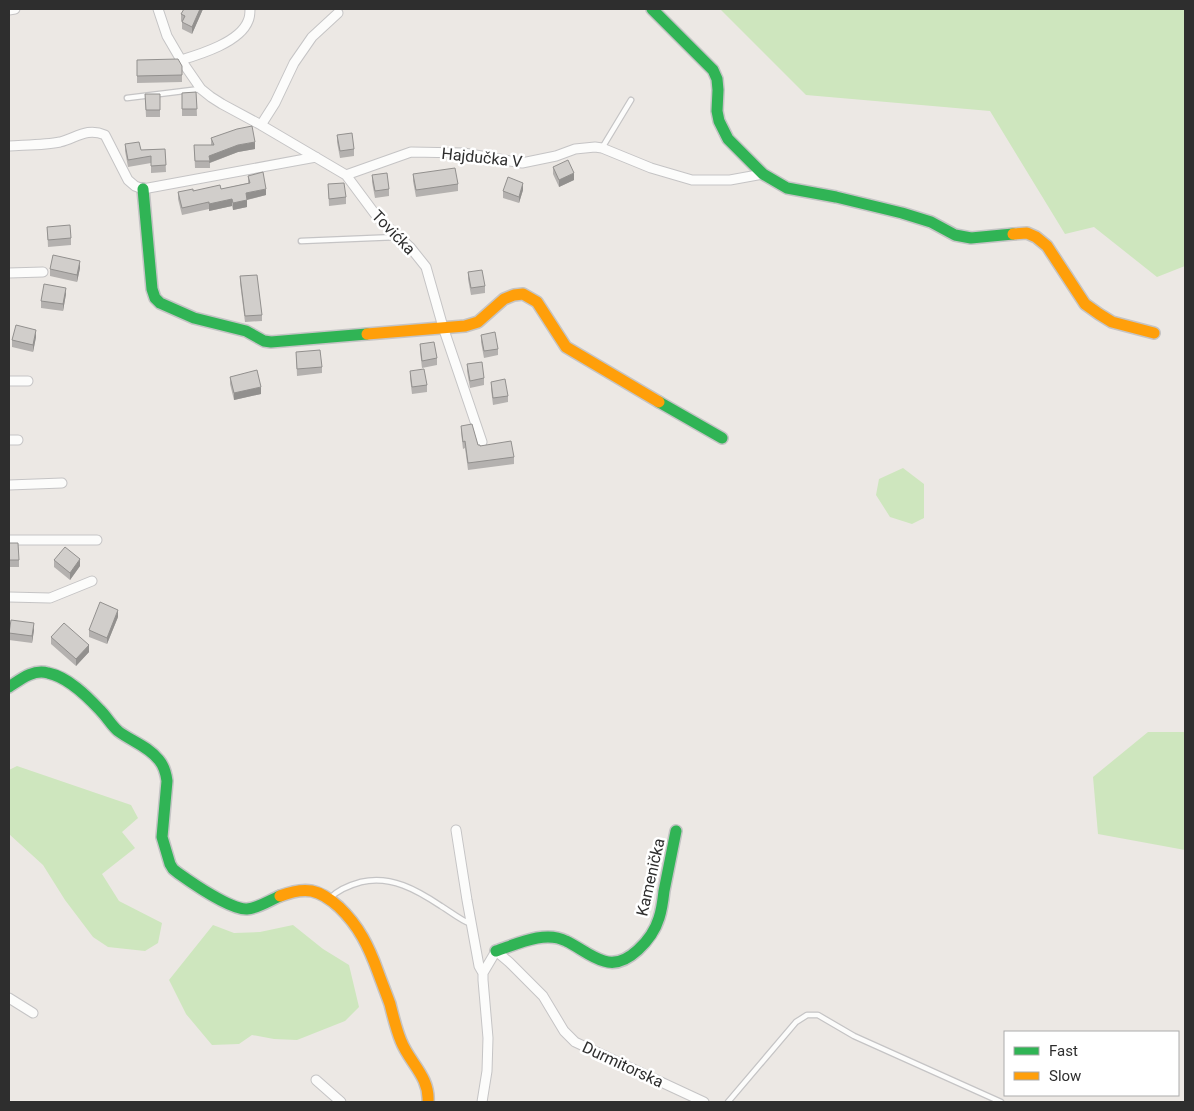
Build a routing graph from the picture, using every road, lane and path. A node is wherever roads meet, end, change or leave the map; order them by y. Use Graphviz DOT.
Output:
graph roads {
  1 [pos="15,9"];
  2 [pos="158,9"];
  3 [pos="250,9"];
  4 [pos="652,9"];
  5 [pos="9,10"];
  6 [pos="338,13"];
  7 [pos="181,60"];
  8 [pos="201,89"];
  9 [pos="127,98"];
  10 [pos="631,100"];
  11 [pos="261,125"];
  12 [pos="9,146"];
  13 [pos="602,148"];
  14 [pos="316,157"];
  15 [pos="763,174"];
  16 [pos="346,175"];
  17 [pos="143,188"];
  18 [pos="399,237"];
  19 [pos="301,241"];
  20 [pos="43,272"];
  21 [pos="9,273"];
  22 [pos="443,327"];
  23 [pos="1154,333"];
  24 [pos="9,381"];
  25 [pos="28,381"];
  26 [pos="722,438"];
  27 [pos="482,442"];
  28 [pos="62,484"];
  29 [pos="9,485"];
  30 [pos="9,540"];
  31 [pos="97,540"];
  32 [pos="92,581"];
  33 [pos="9,597"];
  34 [pos="9,687"];
  35 [pos="456,830"];
  36 [pos="676,831"];
  37 [pos="330,899"];
  38 [pos="471,924"];
  39 [pos="496,951"];
  40 [pos="483,972"];
  41 [pos="9,998"];
  42 [pos="33,1013"];
  43 [pos="316,1080"];
  44 [pos="341,1102"];
  45 [pos="428,1102"];
  46 [pos="482,1102"];
  47 [pos="704,1102"];
  48 [pos="728,1102"];
  49 [pos="1001,1102"];
  1 -- 5 [label="street"];
  2 -- 7 [label="street, Tovićka"];
  3 -- 7 [label="street"];
  4 -- 15 [label="street"];
  6 -- 11 [label="street"];
  7 -- 8 [label="street, Tovićka"];
  8 -- 9 [label="lane"];
  8 -- 11 [label="street, Tovićka"];
  10 -- 13 [label="lane"];
  11 -- 14 [label="street, Tovićka"];
  12 -- 17 [label="street"];
  13 -- 15 [label="street, Hajdučka V"];
  13 -- 16 [label="street, Hajdučka V"];
  14 -- 16 [label="street, Tovićka"];
  14 -- 17 [label="street"];
  15 -- 23 [label="street"];
  16 -- 18 [label="street, Tovićka"];
  17 -- 22 [label="street"];
  18 -- 19 [label="lane"];
  18 -- 22 [label="street, Tovićka"];
  20 -- 21 [label="street"];
  22 -- 26 [label="street"];
  22 -- 27 [label="street, Tovićka"];
  24 -- 25 [label="street"];
  28 -- 29 [label="street"];
  30 -- 31 [label="street"];
  32 -- 33 [label="street"];
  34 -- 37 [label="street"];
  35 -- 38 [label="street"];
  36 -- 39 [label="street, Kamenička"];
  37 -- 38 [label="lane"];
  37 -- 45 [label="street"];
  38 -- 40 [label="street"];
  39 -- 40 [label="street"];
  39 -- 47 [label="street, Durmitorska"];
  40 -- 46 [label="street"];
  41 -- 42 [label="street"];
  43 -- 44 [label="street"];
  48 -- 49 [label="lane"];
}
